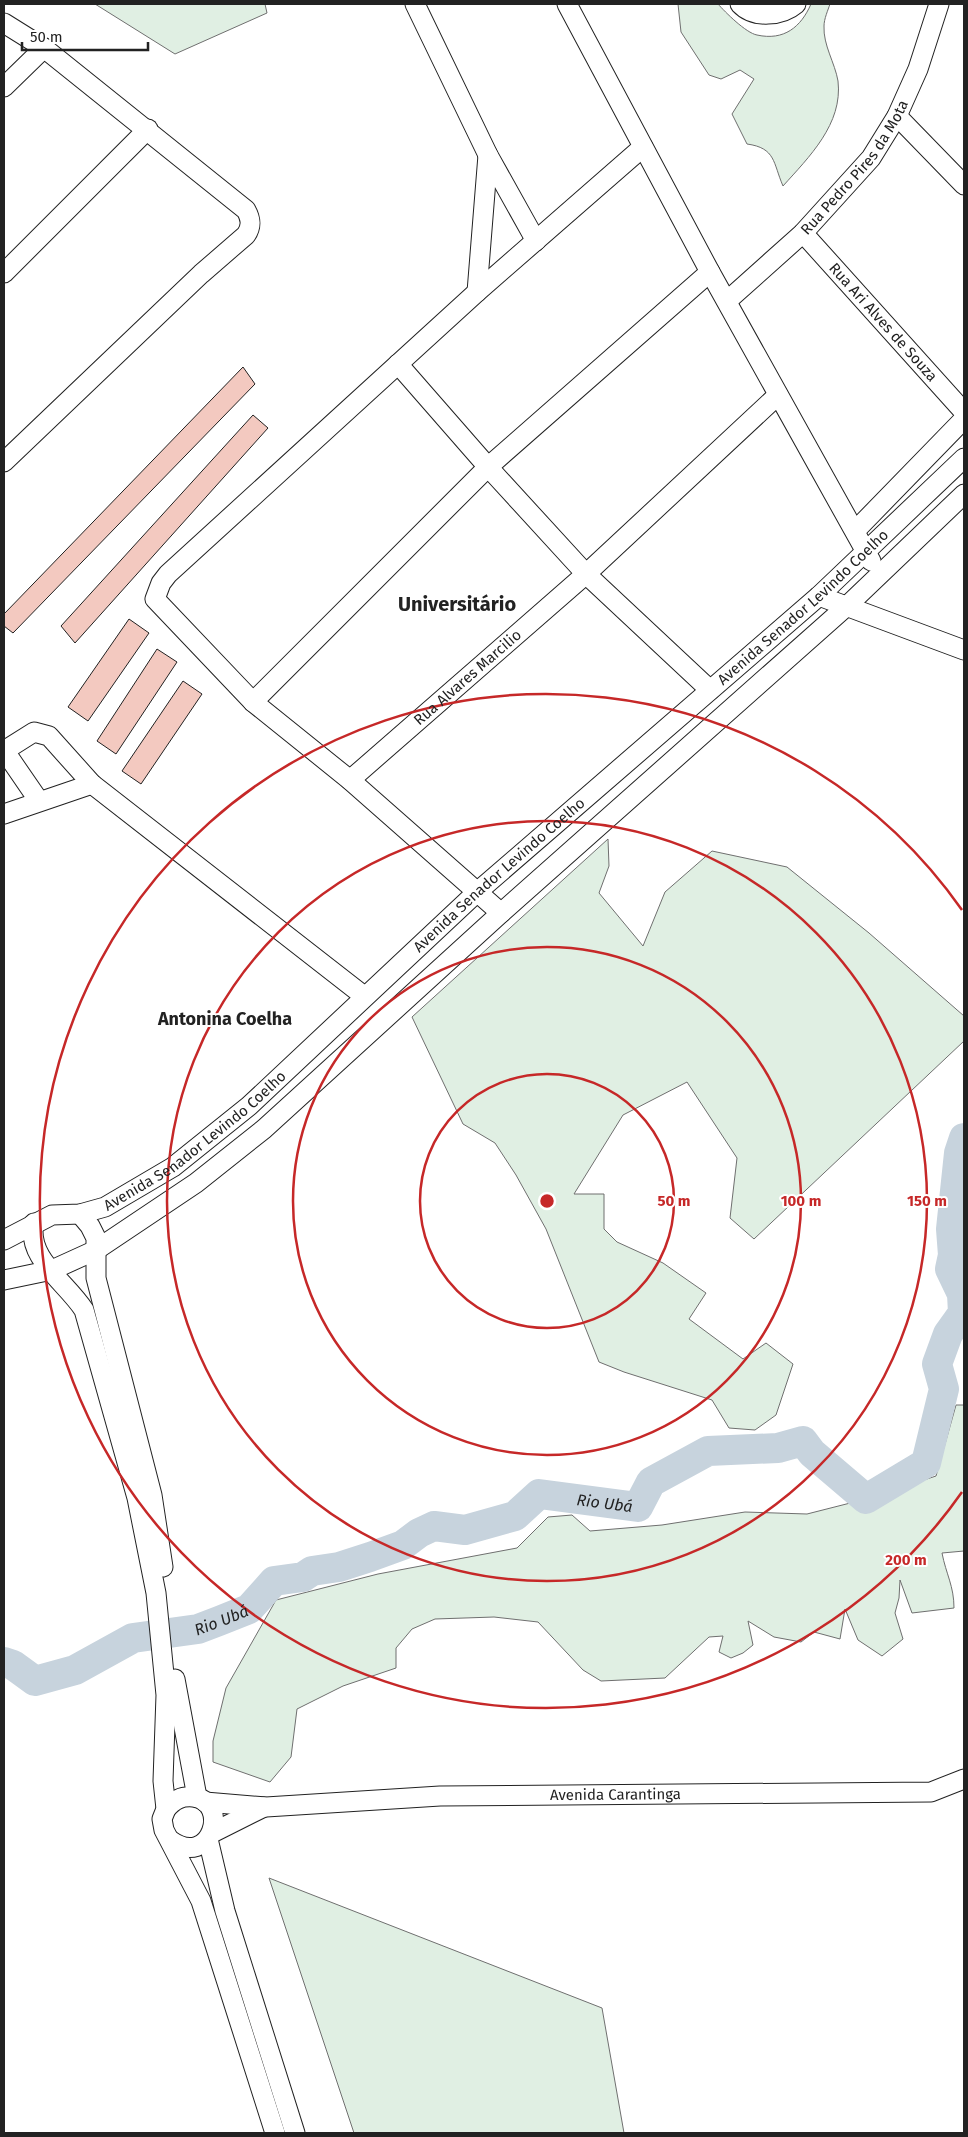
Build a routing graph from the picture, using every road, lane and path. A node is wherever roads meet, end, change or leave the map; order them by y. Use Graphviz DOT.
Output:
graph roads {
  1 [pos="415,4"];
  2 [pos="566,4"];
  3 [pos="740,4"];
  4 [pos="796,4"];
  5 [pos="939,4"];
  6 [pos="4,23"];
  7 [pos="44,48"];
  8 [pos="4,87"];
  9 [pos="897,116"];
  10 [pos="148,129"];
  11 [pos="643,147"];
  12 [pos="488,155"];
  13 [pos="964,185"];
  14 [pos="803,233"];
  15 [pos="536,241"];
  16 [pos="710,272"];
  17 [pos="4,273"];
  18 [pos="477,292"];
  19 [pos="727,301"];
  20 [pos="398,364"];
  21 [pos="778,394"];
  22 [pos="964,412"];
  23 [pos="964,419"];
  24 [pos="964,458"];
  25 [pos="4,462"];
  26 [pos="488,467"];
  27 [pos="964,494"];
  28 [pos="854,531"];
  29 [pos="866,550"];
  30 [pos="586,574"];
  31 [pos="878,576"];
  32 [pos="819,596"];
  33 [pos="848,605"];
  34 [pos="964,650"];
  35 [pos="710,690"];
  36 [pos="253,702"];
  37 [pos="4,751"];
  38 [pos="350,780"];
  39 [pos="92,784"];
  40 [pos="39,801"];
  41 [pos="4,814"];
  42 [pos="476,893"];
  43 [pos="501,913"];
  44 [pos="364,996"];
  45 [pos="80,1214"];
  46 [pos="34,1223"];
  47 [pos="4,1240"];
  48 [pos="96,1250"];
  49 [pos="52,1270"];
  50 [pos="4,1280"];
  51 [pos="162,1592"];
  52 [pos="168,1668"];
  53 [pos="964,1779"];
  54 [pos="201,1800"];
  55 [pos="266,1807"];
  56 [pos="166,1808"];
  57 [pos="210,1836"];
  58 [pos="170,1840"];
  59 [pos="275,2133"];
  60 [pos="295,2133"];
  1 -- 12 [label="street"];
  2 -- 11 [label="street"];
  3 -- 4 [label="street"];
  5 -- 9 [label="street, Rua Pedro Pires da Mota"];
  6 -- 7 [label="street"];
  7 -- 8 [label="street"];
  7 -- 10 [label="street"];
  9 -- 13 [label="street"];
  9 -- 14 [label="street, Rua Pedro Pires da Mota"];
  10 -- 17 [label="street"];
  10 -- 25 [label="street"];
  11 -- 15 [label="street"];
  11 -- 16 [label="street"];
  12 -- 15 [label="street"];
  12 -- 18 [label="street"];
  14 -- 19 [label="street, Rua Pedro Pires da Mota"];
  14 -- 22 [label="street, Rua Ari Alves de Souza"];
  15 -- 18 [label="street"];
  16 -- 19 [label="street"];
  16 -- 26 [label="street"];
  18 -- 20 [label="street"];
  19 -- 21 [label="street"];
  20 -- 26 [label="street"];
  20 -- 36 [label="street"];
  21 -- 28 [label="street"];
  21 -- 30 [label="street, Rua Alvares Marcilio"];
  23 -- 28 [label="street"];
  24 -- 29 [label="street, Avenida Senador Levindo Coelho"];
  26 -- 30 [label="street"];
  26 -- 36 [label="street"];
  27 -- 31 [label="street"];
  28 -- 29 [label="street"];
  29 -- 31 [label="street"];
  29 -- 32 [label="street, Avenida Senador Levindo Coelho"];
  30 -- 35 [label="street"];
  30 -- 38 [label="street, Rua Alvares Marcilio"];
  31 -- 33 [label="street"];
  32 -- 33 [label="street"];
  32 -- 35 [label="street, Avenida Senador Levindo Coelho"];
  33 -- 34 [label="street"];
  33 -- 43 [label="street"];
  35 -- 42 [label="street, Avenida Senador Levindo Coelho"];
  36 -- 38 [label="street"];
  37 -- 39 [label="street"];
  37 -- 40 [label="street"];
  38 -- 42 [label="street"];
  39 -- 40 [label="street"];
  39 -- 44 [label="street"];
  40 -- 41 [label="street"];
  42 -- 43 [label="street"];
  42 -- 44 [label="street, Avenida Senador Levindo Coelho"];
  43 -- 48 [label="street"];
  44 -- 45 [label="street, Avenida Senador Levindo Coelho"];
  45 -- 46 [label="street, Avenida Senador Levindo Coelho"];
  45 -- 48 [label="street"];
  46 -- 47 [label="street, Avenida Senador Levindo Coelho"];
  46 -- 49 [label="street"];
  48 -- 49 [label="street"];
  48 -- 51 [label="street"];
  49 -- 50 [label="street"];
  49 -- 51 [label="street"];
  51 -- 52 [label="street"];
  52 -- 54 [label="street"];
  52 -- 56 [label="street"];
  53 -- 55 [label="street, Avenida Carantinga"];
  54 -- 55 [label="street, Avenida Carantinga"];
  54 -- 56 [label="street"];
  54 -- 57 [label="street"];
  55 -- 57 [label="street, Avenida Carantinga"];
  56 -- 58 [label="street"];
  57 -- 58 [label="street"];
  57 -- 60 [label="street"];
  58 -- 59 [label="street"];
}
